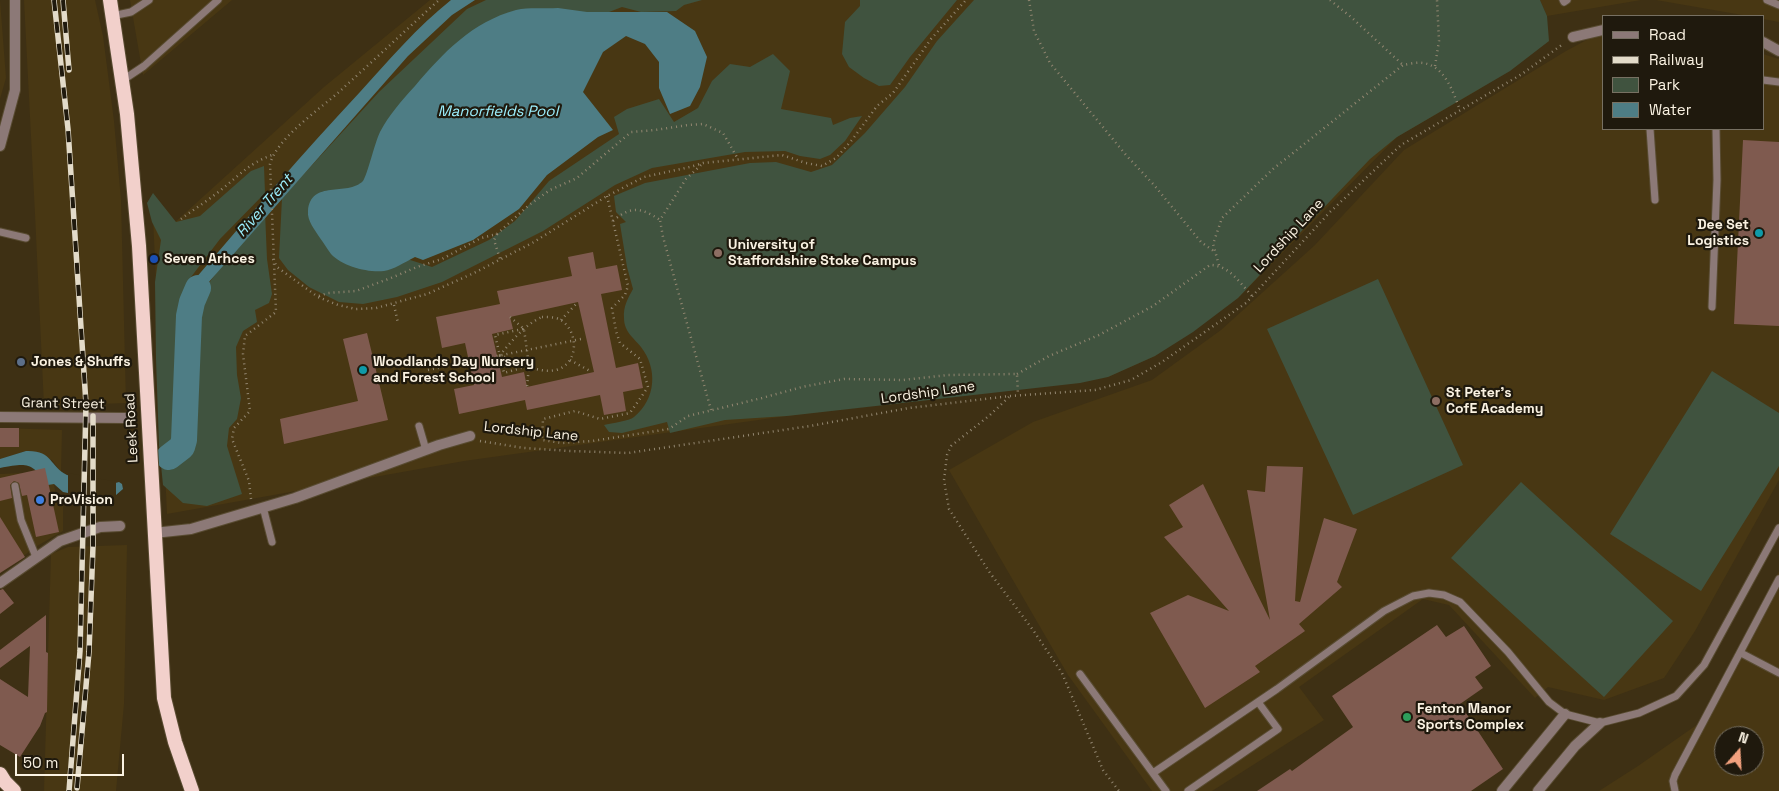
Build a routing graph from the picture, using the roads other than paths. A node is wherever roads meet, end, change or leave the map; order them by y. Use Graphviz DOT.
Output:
graph roads {
  1 [pos="16,0"];
  2 [pos="110,0"];
  3 [pos="149,0"];
  4 [pos="218,0"];
  5 [pos="1563,0"];
  6 [pos="1567,0"];
  7 [pos="1767,0"];
  8 [pos="1779,5"];
  9 [pos="112,16"];
  10 [pos="1602,30"];
  11 [pos="1572,37"];
  12 [pos="1764,43"];
  13 [pos="1779,51"];
  14 [pos="123,80"];
  15 [pos="1764,80"];
  16 [pos="1779,82"];
  17 [pos="1650,130"];
  18 [pos="1716,130"];
  19 [pos="0,146"];
  20 [pos="1655,200"];
  21 [pos="0,232"];
  22 [pos="26,238"];
  23 [pos="1712,307"];
  24 [pos="0,417"];
  25 [pos="126,418"];
  26 [pos="419,426"];
  27 [pos="470,436"];
  28 [pos="426,450"];
  29 [pos="14,486"];
  30 [pos="258,509"];
  31 [pos="120,526"];
  32 [pos="1779,528"];
  33 [pos="154,533"];
  34 [pos="272,542"];
  35 [pos="36,557"];
  36 [pos="1779,579"];
  37 [pos="0,583"];
  38 [pos="1741,653"];
  39 [pos="1779,673"];
  40 [pos="1080,674"];
  41 [pos="1258,702"];
  42 [pos="1565,714"];
  43 [pos="1600,724"];
  44 [pos="1153,773"];
  45 [pos="192,791"];
  46 [pos="1166,791"];
  47 [pos="1188,791"];
  48 [pos="1502,791"];
  49 [pos="1538,791"];
  50 [pos="1675,791"];
  1 -- 19 [label="street"];
  2 -- 9 [label="highway, Leek Road"];
  3 -- 9 [label="lane"];
  4 -- 14 [label="lane"];
  5 -- 6 [label="lane"];
  7 -- 8 [label="lane"];
  9 -- 14 [label="highway, Leek Road"];
  10 -- 11 [label="street"];
  12 -- 13 [label="street"];
  14 -- 33 [label="highway, Leek Road"];
  15 -- 16 [label="lane"];
  17 -- 20 [label="lane"];
  18 -- 23 [label="lane"];
  21 -- 22 [label="lane"];
  24 -- 25 [label="street, Grant Street"];
  26 -- 28 [label="lane"];
  27 -- 28 [label="street, Lordship Lane"];
  28 -- 30 [label="street, Lordship Lane"];
  29 -- 35 [label="lane"];
  30 -- 33 [label="street, Lordship Lane"];
  30 -- 34 [label="lane"];
  31 -- 35 [label="street"];
  32 -- 43 [label="lane"];
  33 -- 45 [label="highway, Leek Road"];
  35 -- 37 [label="street"];
  36 -- 38 [label="lane"];
  38 -- 39 [label="lane"];
  38 -- 50 [label="lane"];
  40 -- 44 [label="lane"];
  41 -- 42 [label="lane"];
  41 -- 44 [label="lane"];
  41 -- 47 [label="lane"];
  42 -- 43 [label="lane"];
  42 -- 48 [label="street"];
  43 -- 49 [label="street"];
  44 -- 46 [label="lane"];
}
